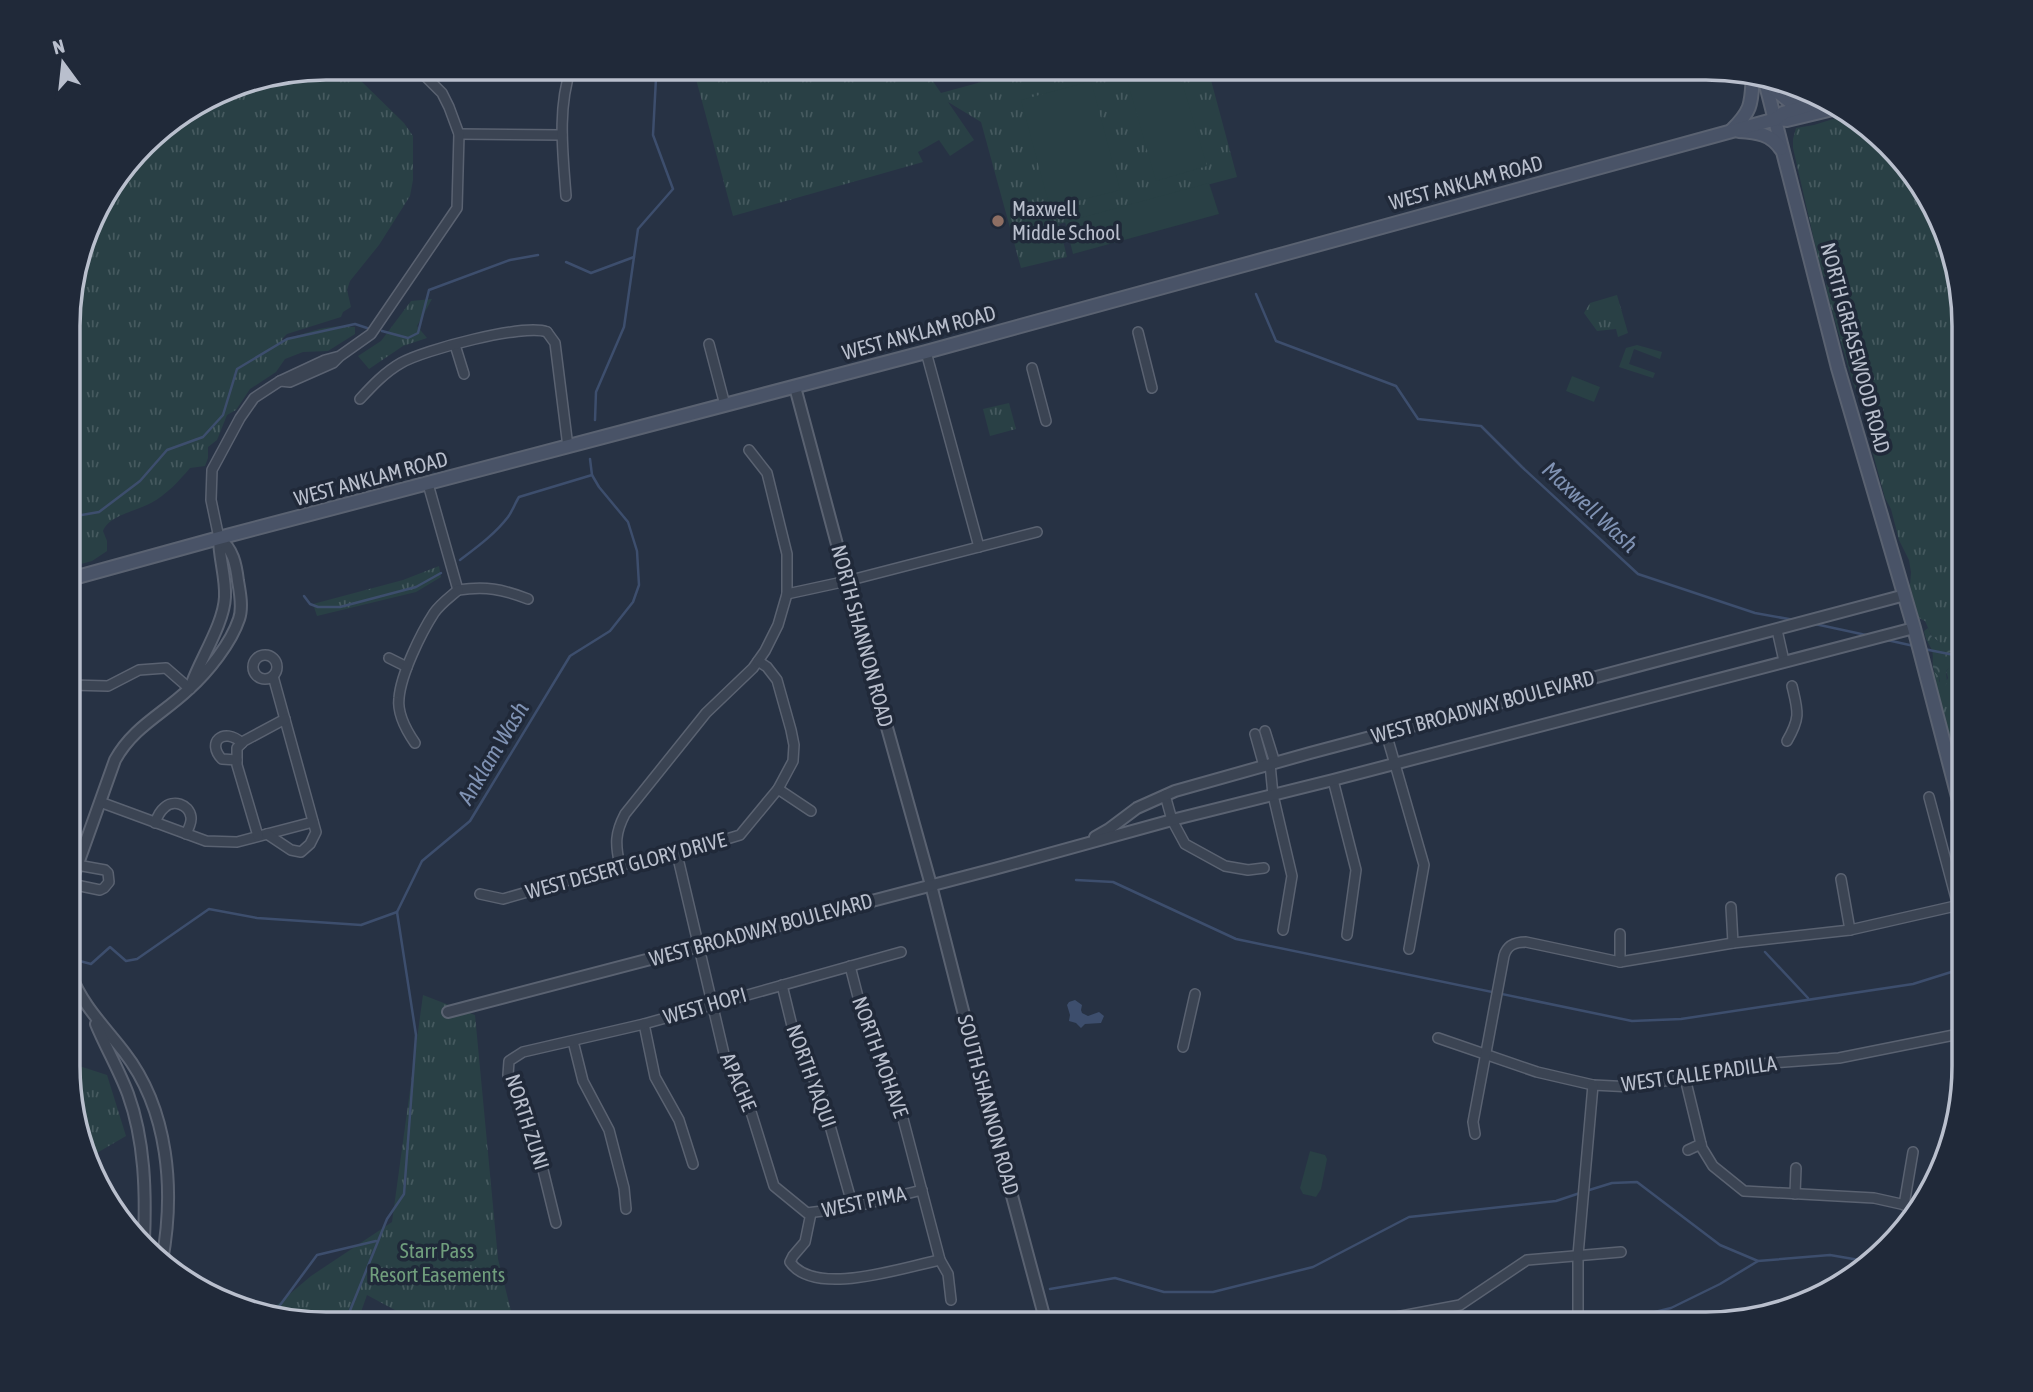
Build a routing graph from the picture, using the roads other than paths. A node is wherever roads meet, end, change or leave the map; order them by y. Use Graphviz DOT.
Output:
graph roads {
  1 [pos="430,81"];
  2 [pos="566,81"];
  3 [pos="1752,85"];
  4 [pos="1767,88"];
  5 [pos="1779,92"];
  6 [pos="1809,105"];
  7 [pos="1825,111"];
  8 [pos="1776,119"];
  9 [pos="1732,131"];
  10 [pos="459,134"];
  11 [pos="562,135"];
  12 [pos="1785,154"];
  13 [pos="566,196"];
  14 [pos="1138,332"];
  15 [pos="709,344"];
  16 [pos="455,345"];
  17 [pos="926,352"];
  18 [pos="1032,368"];
  19 [pos="464,374"];
  20 [pos="795,387"];
  21 [pos="1152,388"];
  22 [pos="360,399"];
  23 [pos="725,405"];
  24 [pos="1046,421"];
  25 [pos="568,447"];
  26 [pos="749,450"];
  27 [pos="428,484"];
  28 [pos="1037,532"];
  29 [pos="219,538"];
  30 [pos="979,547"];
  31 [pos="80,576"];
  32 [pos="847,581"];
  33 [pos="458,590"];
  34 [pos="787,594"];
  35 [pos="1905,595"];
  36 [pos="528,599"];
  37 [pos="1914,628"];
  38 [pos="1777,629"];
  39 [pos="389,658"];
  40 [pos="1784,660"];
  41 [pos="758,662"];
  42 [pos="407,667"];
  43 [pos="273,676"];
  44 [pos="80,685"];
  45 [pos="1792,685"];
  46 [pos="190,689"];
  47 [pos="285,719"];
  48 [pos="1265,731"];
  49 [pos="1387,733"];
  50 [pos="1255,734"];
  51 [pos="1787,741"];
  52 [pos="242,743"];
  53 [pos="415,743"];
  54 [pos="237,760"];
  55 [pos="1270,764"];
  56 [pos="1395,764"];
  57 [pos="1952,774"];
  58 [pos="1334,780"];
  59 [pos="778,789"];
  60 [pos="1165,795"];
  61 [pos="1273,795"];
  62 [pos="1929,797"];
  63 [pos="100,802"];
  64 [pos="811,811"];
  65 [pos="1172,820"];
  66 [pos="313,821"];
  67 [pos="155,823"];
  68 [pos="186,834"];
  69 [pos="262,835"];
  70 [pos="1073,848"];
  71 [pos="677,853"];
  72 [pos="80,857"];
  73 [pos="80,866"];
  74 [pos="620,866"];
  75 [pos="1265,868"];
  76 [pos="1952,875"];
  77 [pos="1841,879"];
  78 [pos="80,884"];
  79 [pos="931,886"];
  80 [pos="480,894"];
  81 [pos="1731,907"];
  82 [pos="1952,907"];
  83 [pos="1283,930"];
  84 [pos="1850,930"];
  85 [pos="1620,934"];
  86 [pos="1348,935"];
  87 [pos="1733,943"];
  88 [pos="699,946"];
  89 [pos="1409,950"];
  90 [pos="901,952"];
  91 [pos="1620,962"];
  92 [pos="850,966"];
  93 [pos="782,985"];
  94 [pos="80,993"];
  95 [pos="1195,994"];
  96 [pos="714,1004"];
  97 [pos="448,1012"];
  98 [pos="93,1015"];
  99 [pos="643,1024"];
  100 [pos="1952,1035"];
  101 [pos="1438,1038"];
  102 [pos="573,1041"];
  103 [pos="1183,1047"];
  104 [pos="1485,1054"];
  105 [pos="509,1061"];
  106 [pos="1685,1078"];
  107 [pos="1593,1085"];
  108 [pos="1475,1134"];
  109 [pos="1701,1144"];
  110 [pos="1688,1150"];
  111 [pos="1913,1152"];
  112 [pos="693,1164"];
  113 [pos="1796,1168"];
  114 [pos="774,1186"];
  115 [pos="922,1190"];
  116 [pos="1795,1194"];
  117 [pos="1904,1205"];
  118 [pos="1908,1206"];
  119 [pos="853,1207"];
  120 [pos="626,1209"];
  121 [pos="810,1213"];
  122 [pos="556,1223"];
  123 [pos="141,1227"];
  124 [pos="164,1250"];
  125 [pos="1621,1252"];
  126 [pos="1578,1255"];
  127 [pos="940,1260"];
  128 [pos="951,1300"];
  129 [pos="1043,1311"];
  130 [pos="1427,1311"];
  131 [pos="1578,1311"];
  1 -- 10 [label="street"];
  2 -- 11 [label="street"];
  3 -- 9 [label="main road"];
  4 -- 8 [label="main road, NORTH GREASEWOOD ROAD"];
  5 -- 6 [label="main road"];
  6 -- 8 [label="main road, WEST ANKLAM ROAD"];
  7 -- 8 [label="main road, WEST ANKLAM ROAD"];
  8 -- 9 [label="main road, WEST ANKLAM ROAD"];
  8 -- 12 [label="main road, NORTH GREASEWOOD ROAD"];
  9 -- 12 [label="main road"];
  9 -- 17 [label="main road, WEST ANKLAM ROAD"];
  10 -- 11 [label="street"];
  10 -- 29 [label="street"];
  11 -- 13 [label="street"];
  12 -- 35 [label="main road, NORTH GREASEWOOD ROAD"];
  14 -- 21 [label="street"];
  15 -- 23 [label="street"];
  16 -- 19 [label="street"];
  16 -- 22 [label="street"];
  16 -- 25 [label="street"];
  17 -- 20 [label="main road, WEST ANKLAM ROAD"];
  17 -- 30 [label="street"];
  18 -- 24 [label="street"];
  20 -- 23 [label="main road, WEST ANKLAM ROAD"];
  20 -- 32 [label="street, NORTH SHANNON ROAD"];
  23 -- 25 [label="main road, WEST ANKLAM ROAD"];
  25 -- 27 [label="main road, WEST ANKLAM ROAD"];
  26 -- 34 [label="street"];
  27 -- 29 [label="main road, WEST ANKLAM ROAD"];
  27 -- 33 [label="street"];
  28 -- 30 [label="street"];
  29 -- 31 [label="main road, WEST ANKLAM ROAD"];
  29 -- 46 [label="street"];
  29 -- 46 [label="street"];
  30 -- 32 [label="street"];
  32 -- 34 [label="street"];
  32 -- 79 [label="street, NORTH SHANNON ROAD"];
  33 -- 36 [label="street"];
  33 -- 42 [label="street"];
  34 -- 41 [label="street"];
  35 -- 37 [label="main road, NORTH GREASEWOOD ROAD"];
  35 -- 38 [label="street, WEST BROADWAY BOULEVARD"];
  37 -- 40 [label="street, WEST BROADWAY BOULEVARD"];
  37 -- 57 [label="main road, NORTH GREASEWOOD ROAD"];
  38 -- 40 [label="street"];
  38 -- 49 [label="street, WEST BROADWAY BOULEVARD"];
  39 -- 42 [label="street"];
  40 -- 56 [label="street, WEST BROADWAY BOULEVARD"];
  41 -- 59 [label="street, WEST DESERT GLORY DRIVE"];
  41 -- 74 [label="street"];
  42 -- 53 [label="street"];
  43 -- 47 [label="street"];
  44 -- 46 [label="street"];
  45 -- 51 [label="street"];
  46 -- 63 [label="street"];
  47 -- 52 [label="street"];
  47 -- 66 [label="street"];
  48 -- 55 [label="street"];
  49 -- 55 [label="street, WEST BROADWAY BOULEVARD"];
  49 -- 56 [label="street"];
  50 -- 55 [label="street"];
  52 -- 54 [label="street"];
  52 -- 54 [label="street"];
  54 -- 69 [label="street"];
  55 -- 60 [label="street, WEST BROADWAY BOULEVARD"];
  55 -- 61 [label="street"];
  56 -- 58 [label="street, WEST BROADWAY BOULEVARD"];
  56 -- 89 [label="street"];
  58 -- 61 [label="street, WEST BROADWAY BOULEVARD"];
  58 -- 86 [label="street"];
  59 -- 64 [label="street"];
  59 -- 71 [label="street, WEST DESERT GLORY DRIVE"];
  60 -- 65 [label="street"];
  60 -- 70 [label="street, WEST BROADWAY BOULEVARD"];
  61 -- 65 [label="street, WEST BROADWAY BOULEVARD"];
  61 -- 83 [label="street"];
  62 -- 76 [label="street"];
  63 -- 67 [label="street"];
  63 -- 72 [label="street"];
  65 -- 70 [label="street, WEST BROADWAY BOULEVARD"];
  65 -- 75 [label="street"];
  66 -- 69 [label="street"];
  66 -- 69 [label="street"];
  67 -- 68 [label="street"];
  67 -- 68 [label="street"];
  68 -- 69 [label="street"];
  70 -- 79 [label="street, WEST BROADWAY BOULEVARD"];
  71 -- 74 [label="street, WEST DESERT GLORY DRIVE"];
  71 -- 88 [label="street, APACHE"];
  73 -- 78 [label="street"];
  74 -- 80 [label="street, WEST DESERT GLORY DRIVE"];
  77 -- 84 [label="street"];
  79 -- 88 [label="street, WEST BROADWAY BOULEVARD"];
  79 -- 129 [label="street, SOUTH SHANNON ROAD"];
  81 -- 87 [label="street"];
  82 -- 84 [label="street"];
  84 -- 87 [label="street"];
  85 -- 91 [label="street"];
  87 -- 91 [label="street"];
  88 -- 96 [label="street, APACHE"];
  88 -- 97 [label="street, WEST BROADWAY BOULEVARD"];
  90 -- 92 [label="street, WEST HOPI"];
  91 -- 104 [label="street"];
  92 -- 93 [label="street, WEST HOPI"];
  92 -- 115 [label="street, NORTH MOHAVE"];
  93 -- 96 [label="street, WEST HOPI"];
  93 -- 119 [label="street, NORTH YAQUI"];
  94 -- 98 [label="street"];
  95 -- 103 [label="street"];
  96 -- 99 [label="street, WEST HOPI"];
  96 -- 114 [label="street, APACHE"];
  98 -- 123 [label="street"];
  98 -- 124 [label="street"];
  99 -- 102 [label="street, WEST HOPI"];
  99 -- 112 [label="street"];
  100 -- 106 [label="street, WEST CALLE PADILLA"];
  101 -- 104 [label="street, WEST CALLE PADILLA"];
  102 -- 105 [label="street, WEST HOPI"];
  102 -- 120 [label="street"];
  104 -- 107 [label="street, WEST CALLE PADILLA"];
  104 -- 108 [label="street"];
  105 -- 122 [label="street, NORTH ZUNI"];
  106 -- 107 [label="street, WEST CALLE PADILLA"];
  106 -- 109 [label="street"];
  107 -- 126 [label="street"];
  109 -- 110 [label="street"];
  109 -- 116 [label="street"];
  111 -- 117 [label="street"];
  113 -- 116 [label="street"];
  114 -- 121 [label="street, WEST PIMA"];
  115 -- 119 [label="street, WEST PIMA"];
  115 -- 127 [label="street, NORTH MOHAVE"];
  116 -- 117 [label="street"];
  117 -- 118 [label="street"];
  119 -- 121 [label="street, WEST PIMA"];
  121 -- 127 [label="street"];
  125 -- 126 [label="street"];
  126 -- 130 [label="street"];
  126 -- 131 [label="street"];
  127 -- 128 [label="street, NORTH MOHAVE"];
}
